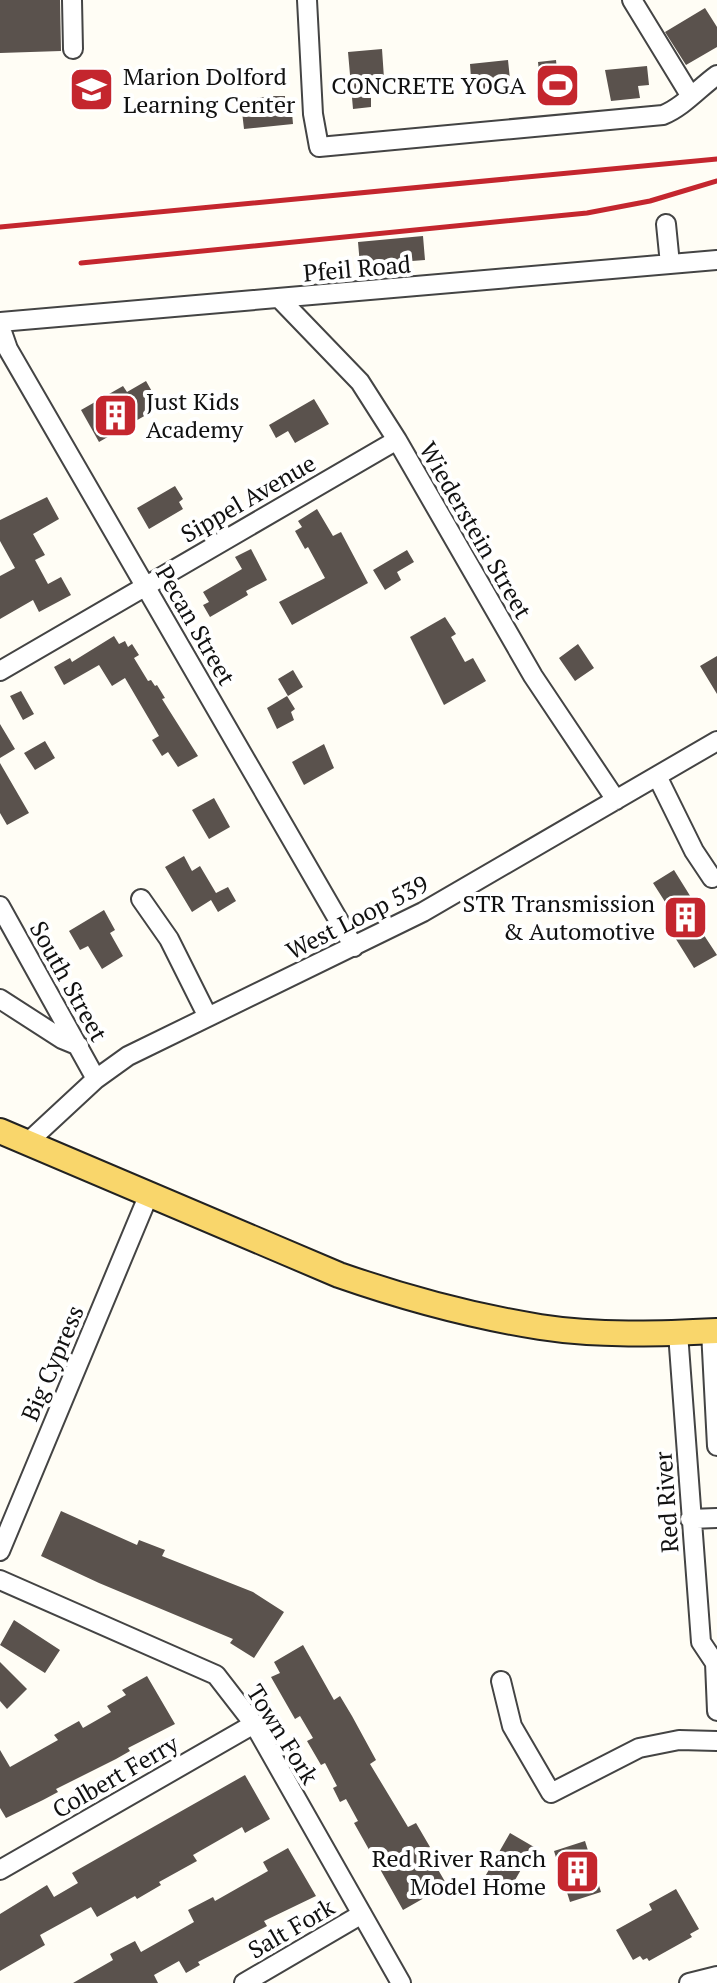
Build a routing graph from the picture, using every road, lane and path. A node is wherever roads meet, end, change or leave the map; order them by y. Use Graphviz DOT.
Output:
graph roads {
  1 [pos="72,0"];
  2 [pos="307,0"];
  3 [pos="632,0"];
  4 [pos="73,49"];
  5 [pos="717,75"];
  6 [pos="690,95"];
  7 [pos="666,224"];
  8 [pos="717,260"];
  9 [pos="670,264"];
  10 [pos="279,298"];
  11 [pos="0,324"];
  12 [pos="397,440"];
  13 [pos="145,585"];
  14 [pos="0,671"];
  15 [pos="717,741"];
  16 [pos="657,776"];
  17 [pos="616,800"];
  18 [pos="712,878"];
  19 [pos="141,899"];
  20 [pos="0,906"];
  21 [pos="354,947"];
  22 [pos="0,999"];
  23 [pos="208,1017"];
  24 [pos="79,1046"];
  25 [pos="96,1079"];
  26 [pos="0,1131"];
  27 [pos="27,1143"];
  28 [pos="149,1194"];
  29 [pos="714,1331"];
  30 [pos="678,1333"];
  31 [pos="717,1446"];
  32 [pos="717,1518"];
  33 [pos="690,1519"];
  34 [pos="0,1551"];
  35 [pos="0,1580"];
  36 [pos="716,1662"];
  37 [pos="501,1681"];
  38 [pos="717,1711"];
  39 [pos="254,1724"];
  40 [pos="717,1741"];
  41 [pos="0,1870"];
  42 [pos="362,1914"];
  43 [pos="717,1976"];
  44 [pos="244,1983"];
  45 [pos="401,1983"];
  46 [pos="689,1983"];
  1 -- 4 [label="street"];
  2 -- 6 [label="street"];
  3 -- 6 [label="street"];
  5 -- 6 [label="street"];
  7 -- 9 [label="street"];
  8 -- 9 [label="street, Pfeil Road"];
  9 -- 10 [label="street, Pfeil Road"];
  10 -- 11 [label="street, Pfeil Road"];
  10 -- 12 [label="street, Wiederstein Street"];
  11 -- 13 [label="street, Pecan Street"];
  12 -- 13 [label="street, Sippel Avenue"];
  12 -- 17 [label="street, Wiederstein Street"];
  13 -- 14 [label="street, Sippel Avenue"];
  13 -- 21 [label="street, Pecan Street"];
  15 -- 16 [label="street, West Loop 539"];
  16 -- 17 [label="street, West Loop 539"];
  16 -- 18 [label="street"];
  17 -- 21 [label="street, West Loop 539"];
  19 -- 23 [label="street"];
  20 -- 24 [label="street, South Street"];
  21 -- 23 [label="street, West Loop 539"];
  22 -- 24 [label="street"];
  23 -- 25 [label="street, West Loop 539"];
  24 -- 25 [label="street, South Street"];
  25 -- 27 [label="street, West Loop 539"];
  26 -- 27 [label="main road"];
  27 -- 28 [label="main road"];
  28 -- 30 [label="main road"];
  28 -- 34 [label="street, Big Cypress"];
  29 -- 30 [label="main road"];
  29 -- 31 [label="street"];
  30 -- 33 [label="street, Red River"];
  32 -- 33 [label="street"];
  33 -- 36 [label="street, Red River"];
  35 -- 39 [label="street, Town Fork"];
  36 -- 38 [label="street, Red River"];
  37 -- 40 [label="street"];
  39 -- 41 [label="street, Colbert Ferry"];
  39 -- 42 [label="street, Town Fork"];
  42 -- 44 [label="street, Salt Fork"];
  42 -- 45 [label="street, Town Fork"];
  43 -- 46 [label="street"];
}
